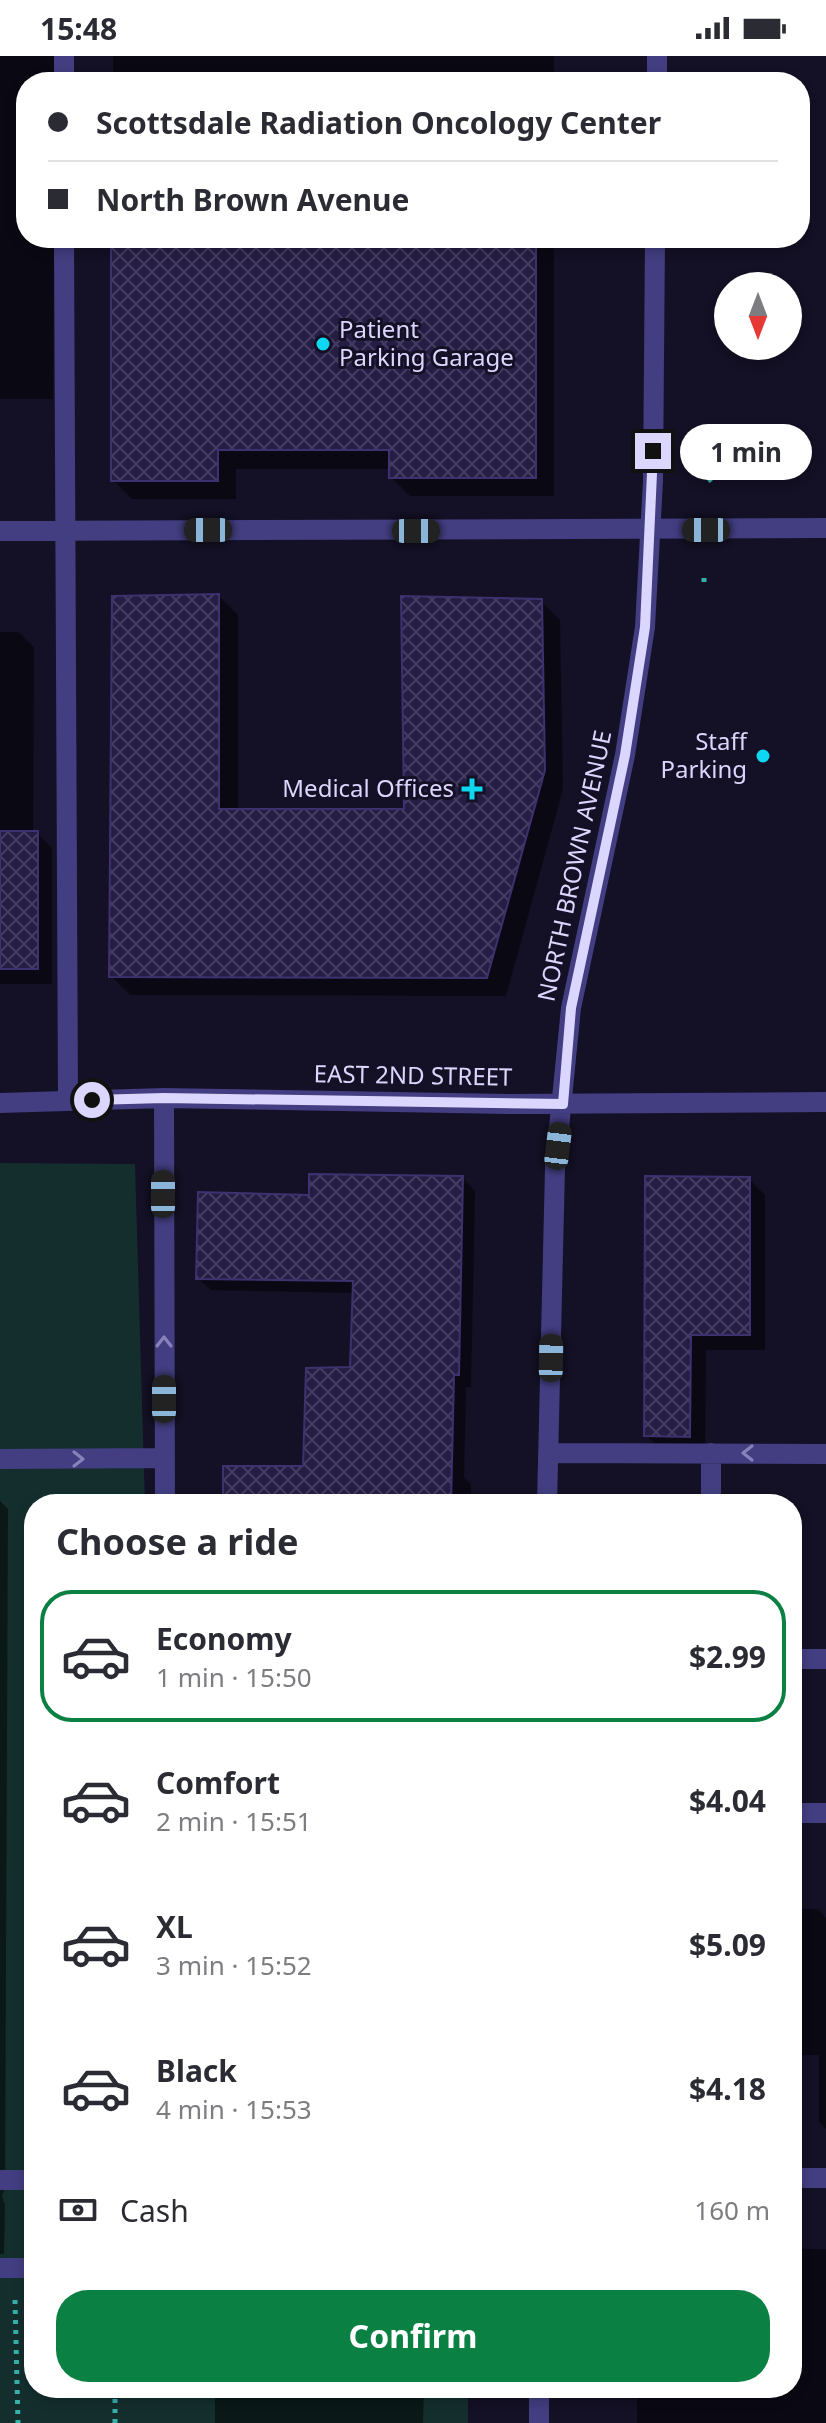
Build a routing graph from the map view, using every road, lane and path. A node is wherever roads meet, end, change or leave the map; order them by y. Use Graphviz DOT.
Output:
graph roads {
  1 [pos="64,248"];
  2 [pos="655,248"];
  3 [pos="721,472"];
  4 [pos="708,481"];
  5 [pos="826,528"];
  6 [pos="65,529"];
  7 [pos="650,530"];
  8 [pos="0,531"];
  9 [pos="164,1098"];
  10 [pos="68,1101"];
  11 [pos="826,1102"];
  12 [pos="0,1103"];
  13 [pos="563,1104"];
  14 [pos="548,1453"];
  15 [pos="711,1453"];
  16 [pos="826,1454"];
  17 [pos="165,1458"];
  18 [pos="0,1459"];
  19 [pos="165,1494"];
  20 [pos="547,1494"];
  21 [pos="711,1494"];
  22 [pos="802,1659"];
  23 [pos="826,1659"];
  24 [pos="802,1813"];
  25 [pos="826,1813"];
  26 [pos="802,2178"];
  27 [pos="826,2178"];
  28 [pos="0,2180"];
  29 [pos="24,2180"];
  30 [pos="16,2268"];
  31 [pos="115,2398"];
  32 [pos="539,2398"];
  33 [pos="18,2423"];
  34 [pos="115,2423"];
  35 [pos="539,2423"];
  1 -- 6 [label="street"];
  2 -- 7 [label="street, NORTH BROWN AVENUE"];
  3 -- 4 [label="path"];
  5 -- 7 [label="street"];
  6 -- 7 [label="street"];
  6 -- 8 [label="street"];
  6 -- 10 [label="street"];
  7 -- 13 [label="street, NORTH BROWN AVENUE"];
  9 -- 10 [label="street, EAST 2ND STREET"];
  9 -- 13 [label="street, EAST 2ND STREET"];
  17 -- 9 [label="street, one-way"];
  10 -- 12 [label="street, EAST 2ND STREET"];
  11 -- 13 [label="street, EAST 2ND STREET"];
  13 -- 14 [label="street, NORTH BROWN AVENUE"];
  14 -- 15 [label="street"];
  14 -- 20 [label="street, NORTH BROWN AVENUE"];
  16 -- 15 [label="street, one-way"];
  15 -- 21 [label="street"];
  18 -- 17 [label="street, one-way"];
  17 -- 19 [label="street"];
  22 -- 23 [label="street"];
  24 -- 25 [label="street"];
  26 -- 27 [label="street"];
  28 -- 29 [label="street"];
  30 -- 33 [label="path"];
  31 -- 34 [label="path"];
  32 -- 35 [label="street"];
}
